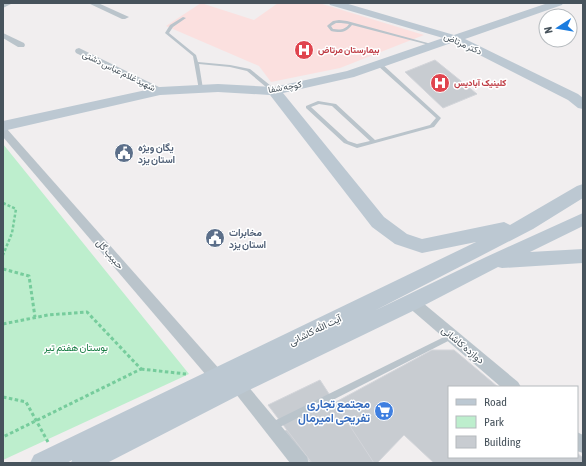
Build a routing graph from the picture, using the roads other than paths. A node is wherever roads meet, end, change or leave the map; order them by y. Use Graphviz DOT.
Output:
graph roads {
  1 [pos="9,3"];
  2 [pos="92,3"];
  3 [pos="334,3"];
  4 [pos="557,3"];
  5 [pos="3,6"];
  6 [pos="126,17"];
  7 [pos="184,18"];
  8 [pos="351,24"];
  9 [pos="3,35"];
  10 [pos="454,38"];
  11 [pos="433,45"];
  12 [pos="21,46"];
  13 [pos="79,51"];
  14 [pos="197,63"];
  15 [pos="379,64"];
  16 [pos="201,89"];
  17 [pos="160,91"];
  18 [pos="274,91"];
  19 [pos="583,105"];
  20 [pos="3,126"];
  21 [pos="3,131"];
  22 [pos="373,141"];
  23 [pos="583,190"];
  24 [pos="583,219"];
  25 [pos="527,224"];
  26 [pos="583,256"];
  27 [pos="492,262"];
  28 [pos="412,302"];
  29 [pos="452,336"];
  30 [pos="217,377"];
  31 [pos="237,384"];
  32 [pos="512,386"];
  33 [pos="272,427"];
  34 [pos="49,460"];
  35 [pos="83,463"];
  36 [pos="301,463"];
  1 -- 5 [label="street"];
  2 -- 6 [label="street"];
  3 -- 10 [label="street, دکتر مرتاض"];
  4 -- 10 [label="street, کوچه شفا"];
  7 -- 14 [label="lane"];
  8 -- 8 [label="lane"];
  8 -- 11 [label="lane"];
  9 -- 12 [label="street"];
  10 -- 11 [label="street, کوچه شفا"];
  10 -- 19 [label="street, دکتر مرتاض"];
  11 -- 15 [label="street, کوچه شفا"];
  13 -- 17 [label="street, شهید غلام عباس دشتی"];
  14 -- 16 [label="lane"];
  14 -- 18 [label="lane"];
  15 -- 18 [label="street, کوچه شفا"];
  15 -- 22 [label="lane"];
  16 -- 17 [label="street, کوچه شفا"];
  16 -- 18 [label="street, کوچه شفا"];
  17 -- 20 [label="street, کوچه شفا"];
  18 -- 25 [label="street"];
  21 -- 30 [label="street, حبیب گل"];
  22 -- 22 [label="lane"];
  23 -- 25 [label="street, آیت الله کاشانی"];
  24 -- 27 [label="street, آیت الله کاشانی"];
  25 -- 30 [label="street, آیت الله کاشانی"];
  26 -- 27 [label="street"];
  27 -- 28 [label="street, آیت الله کاشانی"];
  28 -- 29 [label="street, دوازده کاشانی"];
  28 -- 31 [label="street, آیت الله کاشانی"];
  29 -- 32 [label="street, دوازده کاشانی"];
  29 -- 33 [label="lane"];
  30 -- 34 [label="street, آیت الله کاشانی"];
  31 -- 33 [label="street"];
  31 -- 35 [label="street, آیت الله کاشانی"];
  33 -- 36 [label="street"];
}
